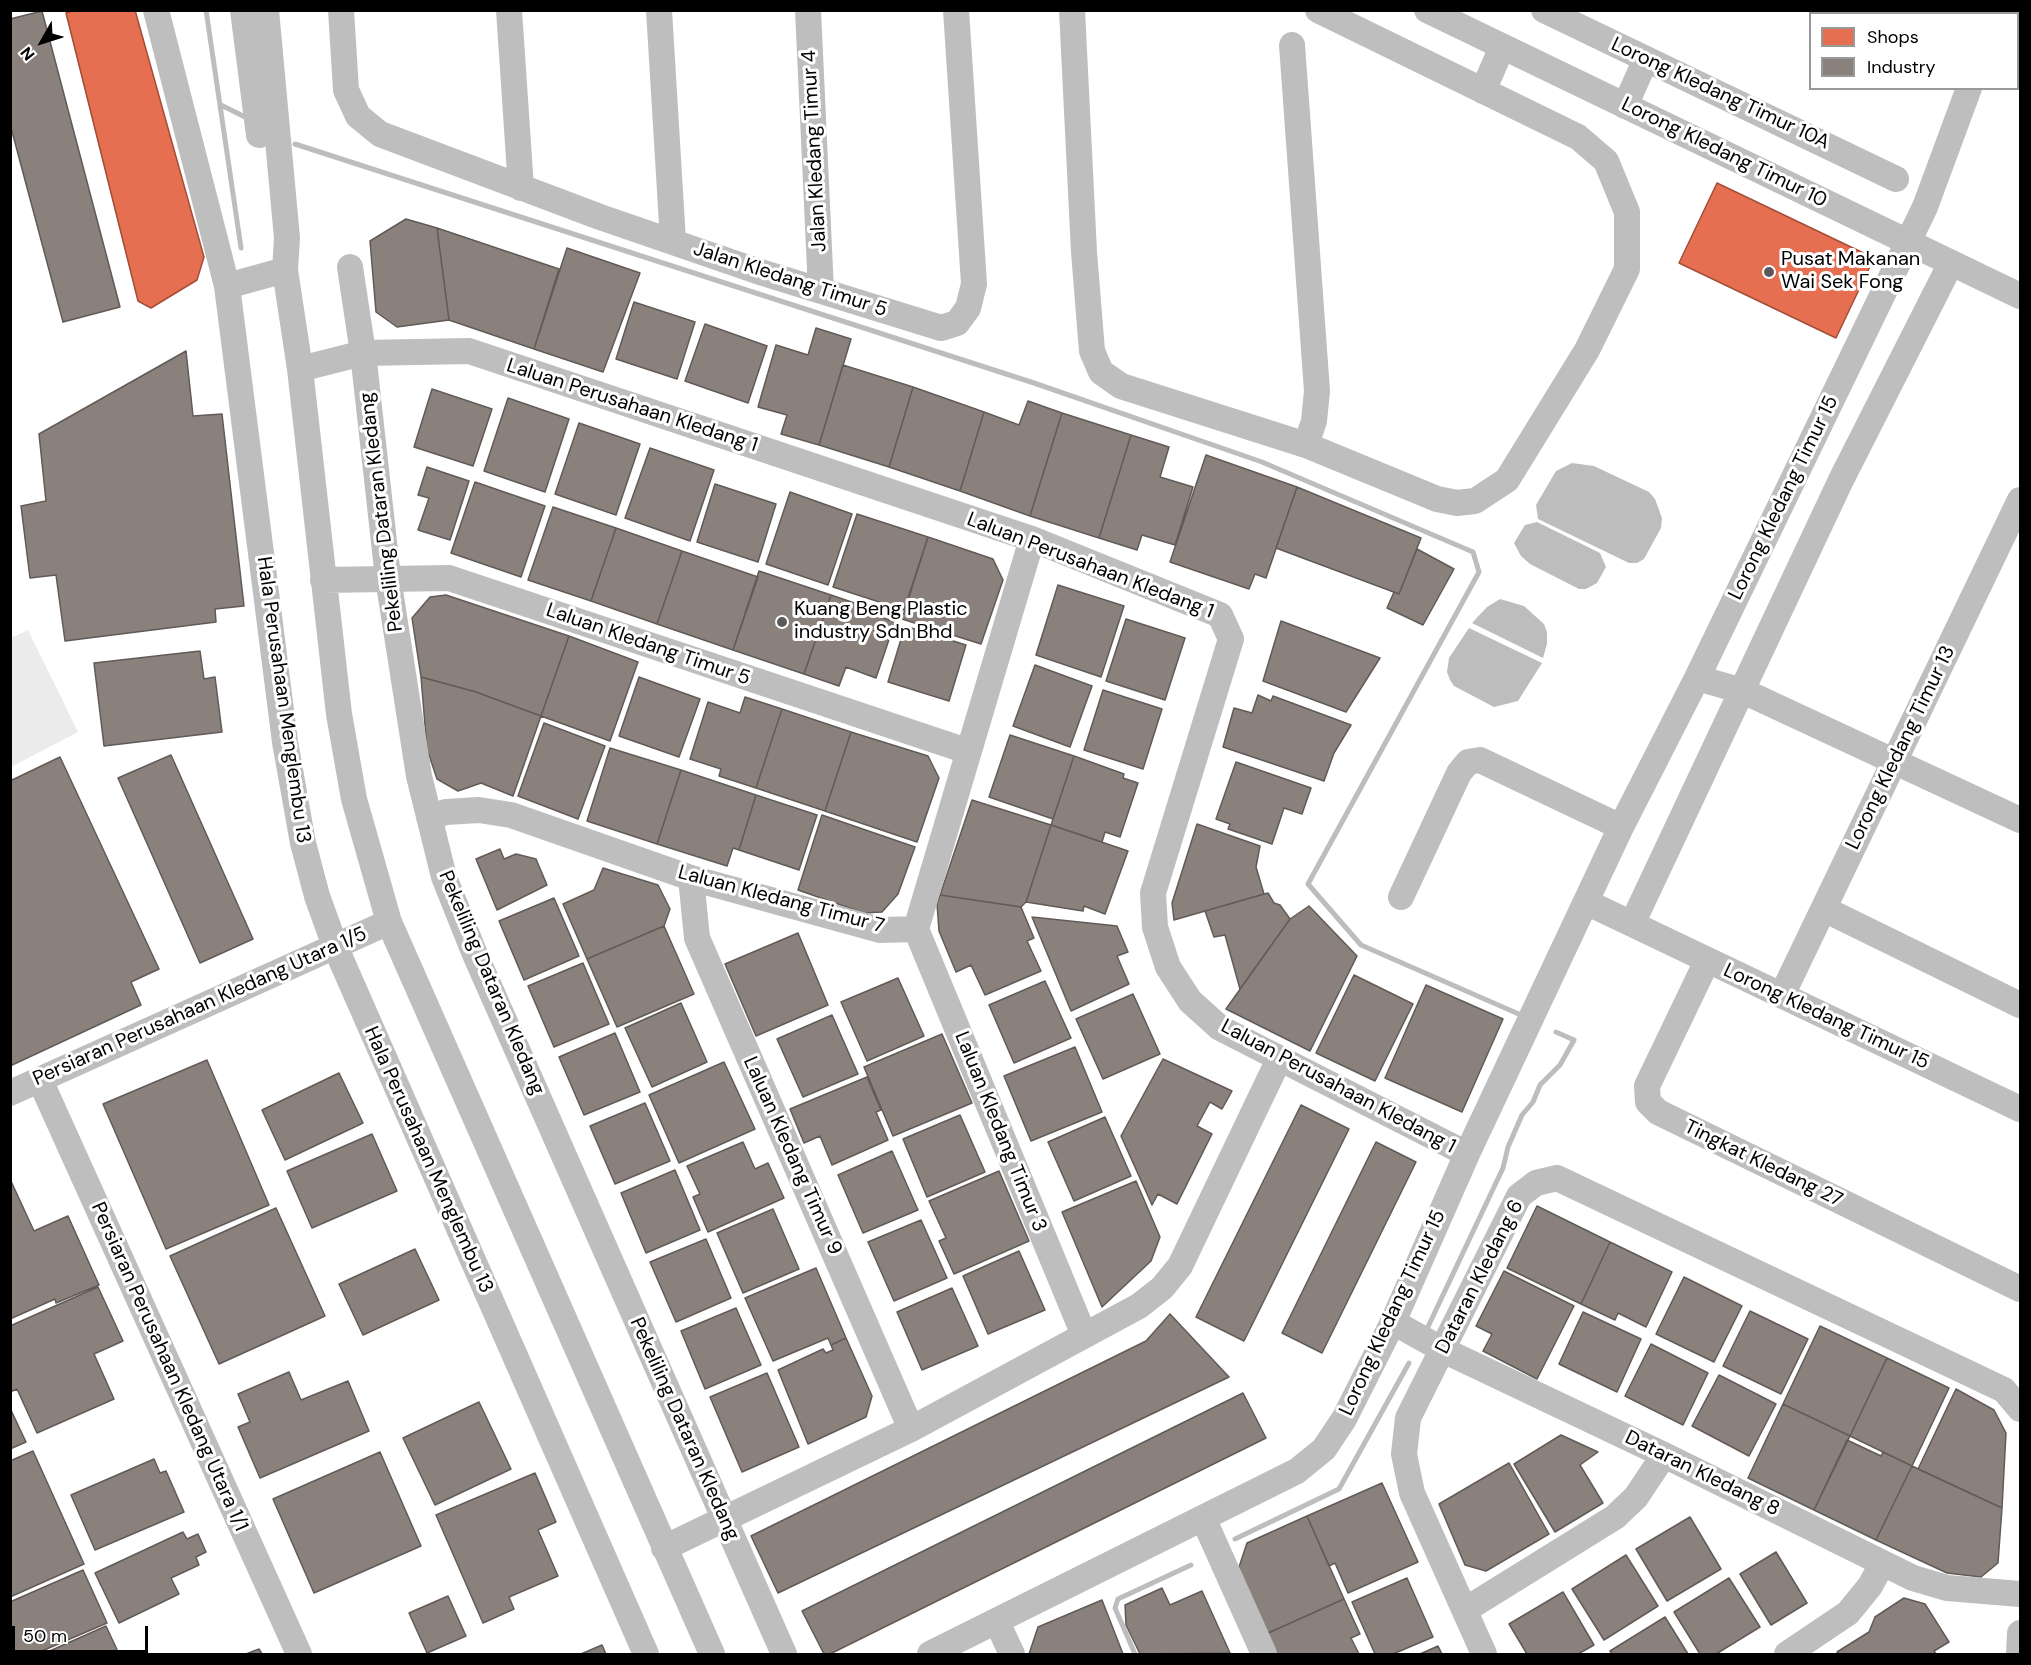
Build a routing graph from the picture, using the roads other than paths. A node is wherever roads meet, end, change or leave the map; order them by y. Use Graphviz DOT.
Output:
graph roads {
  1 [pos="156,10"];
  2 [pos="266,10"];
  3 [pos="274,10"];
  4 [pos="341,10"];
  5 [pos="509,10"];
  6 [pos="659,10"];
  7 [pos="808,10"];
  8 [pos="956,10"];
  9 [pos="1072,10"];
  10 [pos="1318,10"];
  11 [pos="1427,10"];
  12 [pos="1544,10"];
  13 [pos="246,15"];
  14 [pos="1572,17"];
  15 [pos="1292,45"];
  16 [pos="267,47"];
  17 [pos="1502,47"];
  18 [pos="1646,59"];
  19 [pos="270,80"];
  20 [pos="1968,90"];
  21 [pos="1483,91"];
  22 [pos="1625,106"];
  23 [pos="1896,179"];
  24 [pos="521,188"];
  25 [pos="673,241"];
  26 [pos="1908,242"];
  27 [pos="1951,263"];
  28 [pos="350,267"];
  29 [pos="285,270"];
  30 [pos="227,286"];
  31 [pos="821,291"];
  32 [pos="2020,296"];
  33 [pos="363,352"];
  34 [pos="300,369"];
  35 [pos="1306,445"];
  36 [pos="2020,500"];
  37 [pos="1032,539"];
  38 [pos="388,578"];
  39 [pos="323,580"];
  40 [pos="1697,678"];
  41 [pos="1743,691"];
  42 [pos="967,751"];
  43 [pos="1895,762"];
  44 [pos="429,817"];
  45 [pos="2020,820"];
  46 [pos="1621,827"];
  47 [pos="691,878"];
  48 [pos="1401,897"];
  49 [pos="1586,902"];
  50 [pos="1824,909"];
  51 [pos="389,922"];
  52 [pos="1632,924"];
  53 [pos="916,929"];
  54 [pos="334,946"];
  55 [pos="1707,961"];
  56 [pos="1782,995"];
  57 [pos="2020,1005"];
  58 [pos="1279,1059"];
  59 [pos="40,1080"];
  60 [pos="10,1093"];
  61 [pos="2020,1109"];
  62 [pos="1467,1154"];
  63 [pos="2020,1289"];
  64 [pos="1393,1322"];
  65 [pos="1084,1335"];
  66 [pos="1443,1350"];
  67 [pos="2012,1400"];
  68 [pos="911,1428"];
  69 [pos="1664,1455"];
  70 [pos="723,1520"];
  71 [pos="1204,1520"];
  72 [pos="664,1548"];
  73 [pos="1882,1564"];
  74 [pos="2020,1594"];
  75 [pos="1465,1610"];
  76 [pos="997,1622"];
  77 [pos="2020,1633"];
  78 [pos="299,1654"];
  79 [pos="646,1654"];
  80 [pos="712,1654"];
  81 [pos="784,1654"];
  82 [pos="930,1654"];
  83 [pos="1012,1654"];
  84 [pos="1264,1654"];
  85 [pos="1484,1654"];
  86 [pos="1787,1654"];
  87 [pos="2019,1654"];
  1 -- 30 [label="street, Hala Perusahaan Menglembu 13"];
  2 -- 16 [label="street"];
  3 -- 19 [label="street"];
  4 -- 24 [label="street, Jalan Kledang Timur 5"];
  5 -- 24 [label="street"];
  6 -- 25 [label="street"];
  7 -- 31 [label="street, Jalan Kledang Timur 4"];
  8 -- 31 [label="street, Jalan Kledang Timur 5"];
  9 -- 35 [label="street"];
  10 -- 21 [label="street"];
  11 -- 17 [label="street, Lorong Kledang Timur 10"];
  12 -- 14 [label="street, Lorong Kledang Timur 10A"];
  13 -- 16 [label="street"];
  13 -- 29 [label="street"];
  14 -- 18 [label="street, Lorong Kledang Timur 10A"];
  15 -- 35 [label="street"];
  16 -- 19 [label="street"];
  17 -- 21 [label="street"];
  17 -- 22 [label="street, Lorong Kledang Timur 10"];
  18 -- 22 [label="street"];
  18 -- 23 [label="street, Lorong Kledang Timur 10A"];
  19 -- 29 [label="street"];
  20 -- 26 [label="street, Lorong Kledang Timur 15"];
  21 -- 35 [label="street"];
  22 -- 26 [label="street, Lorong Kledang Timur 10"];
  24 -- 25 [label="street, Jalan Kledang Timur 5"];
  25 -- 31 [label="street, Jalan Kledang Timur 5"];
  26 -- 27 [label="street, Lorong Kledang Timur 10"];
  26 -- 40 [label="street, Lorong Kledang Timur 15"];
  27 -- 32 [label="street, Lorong Kledang Timur 10"];
  27 -- 41 [label="street"];
  28 -- 33 [label="street, Pekeliling Dataran Kledang"];
  29 -- 30 [label="street"];
  29 -- 34 [label="street"];
  30 -- 54 [label="street, Hala Perusahaan Menglembu 13"];
  33 -- 34 [label="street, Laluan Perusahaan Kledang 1"];
  33 -- 37 [label="street, Laluan Perusahaan Kledang 1"];
  33 -- 38 [label="street, Pekeliling Dataran Kledang"];
  34 -- 39 [label="street"];
  36 -- 43 [label="street, Lorong Kledang Timur 13"];
  37 -- 42 [label="street"];
  37 -- 58 [label="street, Laluan Perusahaan Kledang 1"];
  38 -- 39 [label="street, Laluan Kledang Timur 5"];
  38 -- 42 [label="street, Laluan Kledang Timur 5"];
  38 -- 44 [label="street, Pekeliling Dataran Kledang"];
  39 -- 51 [label="street"];
  40 -- 41 [label="street"];
  40 -- 46 [label="street, Lorong Kledang Timur 15"];
  41 -- 43 [label="street"];
  41 -- 52 [label="street"];
  42 -- 53 [label="street"];
  43 -- 45 [label="street"];
  43 -- 50 [label="street, Lorong Kledang Timur 13"];
  44 -- 47 [label="street, Laluan Kledang Timur 7"];
  44 -- 70 [label="street, Pekeliling Dataran Kledang"];
  46 -- 48 [label="street"];
  46 -- 49 [label="street, Lorong Kledang Timur 15"];
  47 -- 53 [label="street, Laluan Kledang Timur 7"];
  47 -- 68 [label="street, Laluan Kledang Timur 9"];
  49 -- 52 [label="street, Lorong Kledang Timur 15"];
  49 -- 62 [label="street, Lorong Kledang Timur 15"];
  50 -- 56 [label="street, Lorong Kledang Timur 13"];
  50 -- 57 [label="street"];
  51 -- 54 [label="street, Persiaran Perusahaan Kledang Utara 1/5"];
  51 -- 72 [label="street"];
  52 -- 55 [label="street, Lorong Kledang Timur 15"];
  53 -- 65 [label="street, Laluan Kledang Timur 3"];
  54 -- 59 [label="street, Persiaran Perusahaan Kledang Utara 1/5"];
  54 -- 79 [label="street, Hala Perusahaan Menglembu 13"];
  55 -- 56 [label="street, Lorong Kledang Timur 15"];
  55 -- 63 [label="street, Tingkat Kledang 27"];
  56 -- 61 [label="street, Lorong Kledang Timur 15"];
  58 -- 62 [label="street, Laluan Perusahaan Kledang 1"];
  58 -- 65 [label="street"];
  59 -- 60 [label="street, Persiaran Perusahaan Kledang Utara 1/5"];
  59 -- 78 [label="street, Persiaran Perusahaan Kledang Utara 1/1"];
  62 -- 64 [label="street, Lorong Kledang Timur 15"];
  64 -- 66 [label="street, Dataran Kledang 8"];
  64 -- 71 [label="street, Lorong Kledang Timur 15"];
  65 -- 68 [label="street"];
  66 -- 67 [label="street, Dataran Kledang 6"];
  66 -- 69 [label="street, Dataran Kledang 8"];
  66 -- 75 [label="street, Dataran Kledang 6"];
  68 -- 70 [label="street"];
  69 -- 73 [label="street, Dataran Kledang 8"];
  69 -- 75 [label="street"];
  70 -- 72 [label="street"];
  70 -- 81 [label="street, Pekeliling Dataran Kledang"];
  71 -- 76 [label="street, Lorong Kledang Timur 15"];
  71 -- 84 [label="street"];
  72 -- 80 [label="street"];
  73 -- 74 [label="street, Dataran Kledang 8"];
  73 -- 86 [label="street"];
  75 -- 85 [label="street, Dataran Kledang 6"];
  76 -- 82 [label="street, Lorong Kledang Timur 15"];
  76 -- 83 [label="street"];
  77 -- 87 [label="street"];
}
